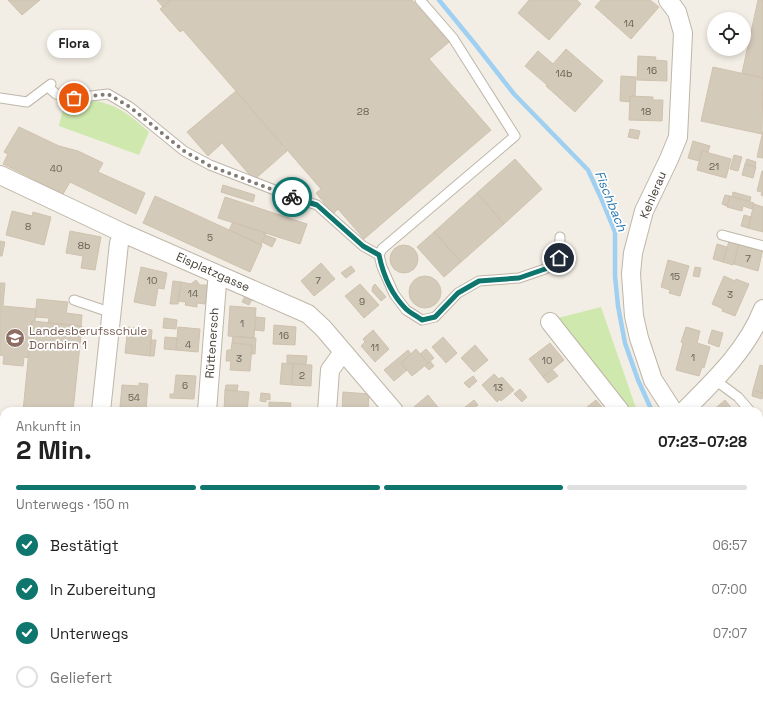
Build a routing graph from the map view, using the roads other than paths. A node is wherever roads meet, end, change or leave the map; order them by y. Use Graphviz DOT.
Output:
graph roads {
  1 [pos="420,0"];
  2 [pos="668,0"];
  3 [pos="0,98"];
  4 [pos="0,174"];
  5 [pos="124,232"];
  6 [pos="722,235"];
  7 [pos="560,237"];
  8 [pos="763,246"];
  9 [pos="379,255"];
  10 [pos="219,275"];
  11 [pos="74,300"];
  12 [pos="763,309"];
  13 [pos="112,313"];
  14 [pos="550,322"];
  15 [pos="343,352"];
  16 [pos="715,380"];
  17 [pos="101,407"];
  18 [pos="208,407"];
  19 [pos="327,407"];
  20 [pos="391,407"];
  21 [pos="617,407"];
  22 [pos="670,407"];
  23 [pos="688,407"];
  24 [pos="747,407"];
  1 -- 9 [label="lane"];
  2 -- 22 [label="street, Kehlerau"];
  3 -- 9 [label="lane"];
  4 -- 5 [label="street, Eisplatzgasse"];
  5 -- 10 [label="street, Eisplatzgasse"];
  5 -- 13 [label="street"];
  6 -- 8 [label="lane"];
  7 -- 9 [label="lane"];
  10 -- 15 [label="street, Eisplatzgasse"];
  10 -- 18 [label="street, Rüttenersch"];
  11 -- 13 [label="lane"];
  12 -- 16 [label="street"];
  13 -- 17 [label="street"];
  14 -- 21 [label="street"];
  15 -- 19 [label="street"];
  15 -- 20 [label="street, Eisplatzgasse"];
  16 -- 23 [label="street"];
  16 -- 24 [label="lane"];
}
